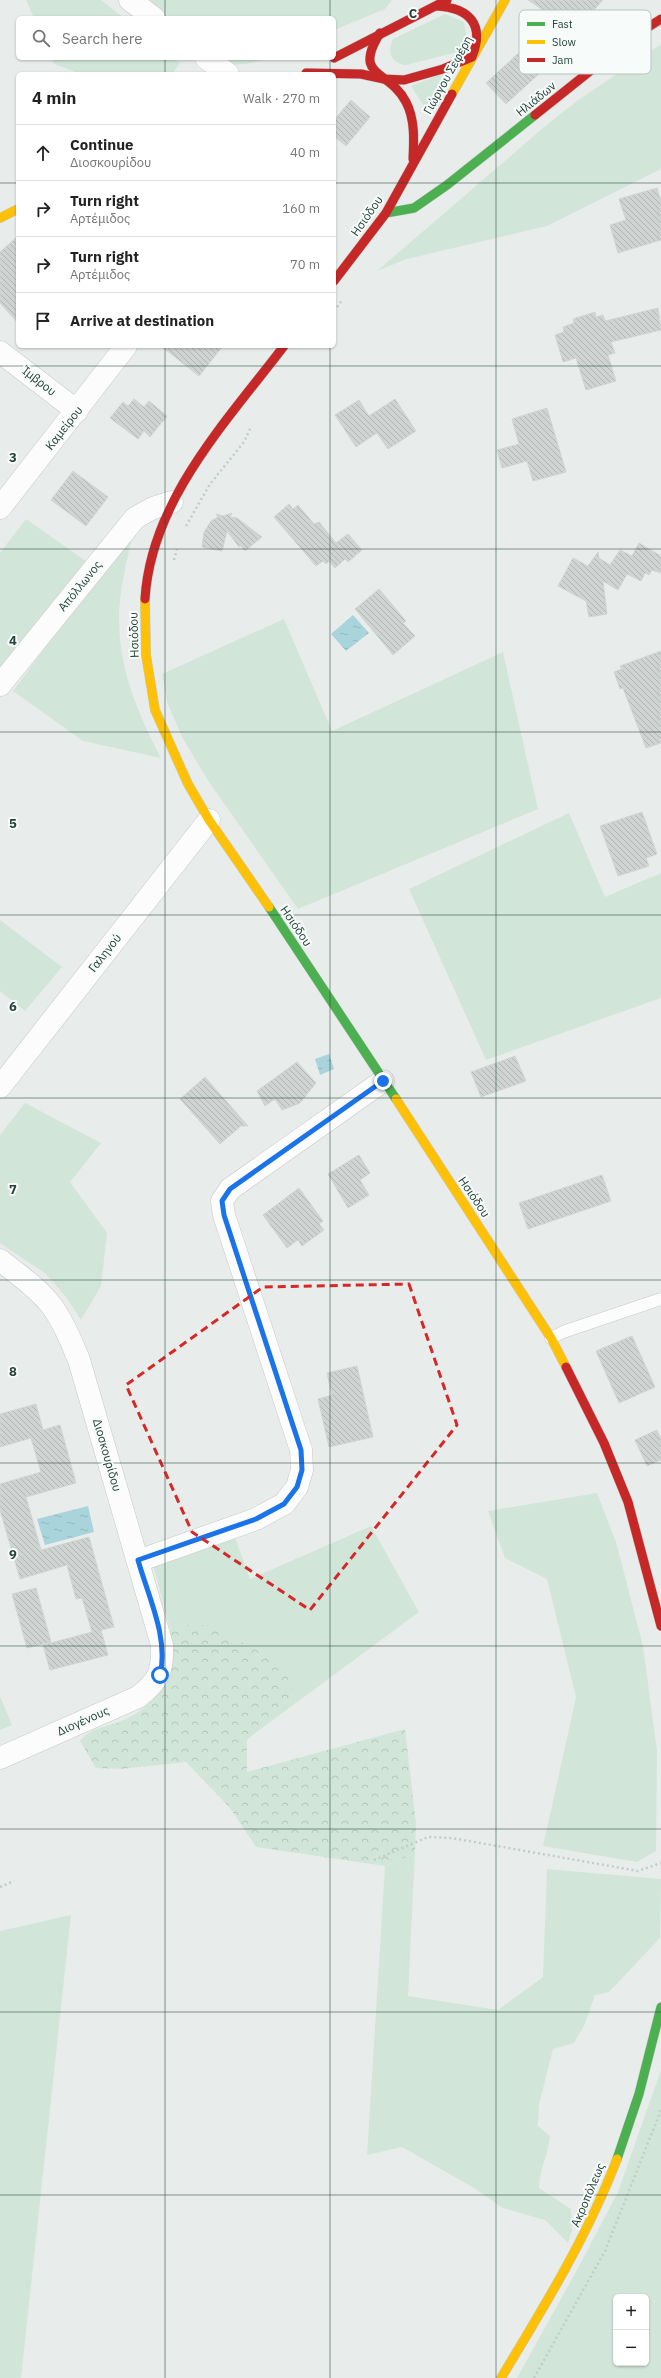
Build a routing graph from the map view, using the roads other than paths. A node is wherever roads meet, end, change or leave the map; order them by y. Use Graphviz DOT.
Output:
graph roads {
  1 [pos="130,0"];
  2 [pos="447,0"];
  3 [pos="505,0"];
  4 [pos="438,6"];
  5 [pos="151,16"];
  6 [pos="661,19"];
  7 [pos="651,25"];
  8 [pos="380,33"];
  9 [pos="336,57"];
  10 [pos="472,57"];
  11 [pos="209,60"];
  12 [pos="330,60"];
  13 [pos="225,72"];
  14 [pos="306,72"];
  15 [pos="336,74"];
  16 [pos="586,74"];
  17 [pos="384,79"];
  18 [pos="413,162"];
  19 [pos="402,184"];
  20 [pos="447,185"];
  21 [pos="16,210"];
  22 [pos="386,213"];
  23 [pos="0,218"];
  24 [pos="336,277"];
  25 [pos="124,348"];
  26 [pos="282,348"];
  27 [pos="0,352"];
  28 [pos="77,411"];
  29 [pos="172,502"];
  30 [pos="0,508"];
  31 [pos="0,685"];
  32 [pos="209,820"];
  33 [pos="383,1081"];
  34 [pos="0,1087"];
  35 [pos="0,1260"];
  36 [pos="661,1299"];
  37 [pos="551,1338"];
  38 [pos="138,1560"];
  39 [pos="661,1626"];
  40 [pos="160,1675"];
  41 [pos="0,1758"];
  42 [pos="661,2007"];
  43 [pos="501,2378"];
  1 -- 5 [label="street"];
  2 -- 4 [label="street"];
  3 -- 10 [label="street, Γιώργου Σεφέρη"];
  4 -- 8 [label="street"];
  4 -- 10 [label="street"];
  6 -- 7 [label="street, Ηλιάδων"];
  8 -- 9 [label="street"];
  8 -- 17 [label="street"];
  10 -- 17 [label="street"];
  10 -- 18 [label="street, Γιώργου Σεφέρη"];
  11 -- 13 [label="street"];
  12 -- 14 [label="street"];
  15 -- 17 [label="street"];
  16 -- 20 [label="street, Ηλιάδων"];
  17 -- 18 [label="street"];
  18 -- 19 [label="street, Ησιόδου"];
  19 -- 20 [label="street, Ηλιάδων"];
  19 -- 22 [label="street, Ησιόδου"];
  20 -- 22 [label="street, Ηλιάδων"];
  21 -- 23 [label="street"];
  22 -- 24 [label="street, Ησιόδου"];
  25 -- 28 [label="street, Καμείρου"];
  26 -- 29 [label="street, Ησιόδου"];
  27 -- 28 [label="street, Ίμβρου"];
  28 -- 30 [label="street, Καμείρου"];
  29 -- 31 [label="street, Απόλλωνος"];
  29 -- 32 [label="street, Ησιόδου"];
  32 -- 33 [label="street, Ησιόδου"];
  32 -- 34 [label="street, Γαληνού"];
  33 -- 37 [label="street, Ησιόδου"];
  33 -- 38 [label="street"];
  35 -- 38 [label="street, Διοσκουρίδου"];
  36 -- 37 [label="lane"];
  37 -- 39 [label="street, Ησιόδου"];
  38 -- 40 [label="street, Διοσκουρίδου"];
  40 -- 41 [label="street, Διογένους"];
  42 -- 43 [label="street, Ακροπόλεως"];
}
